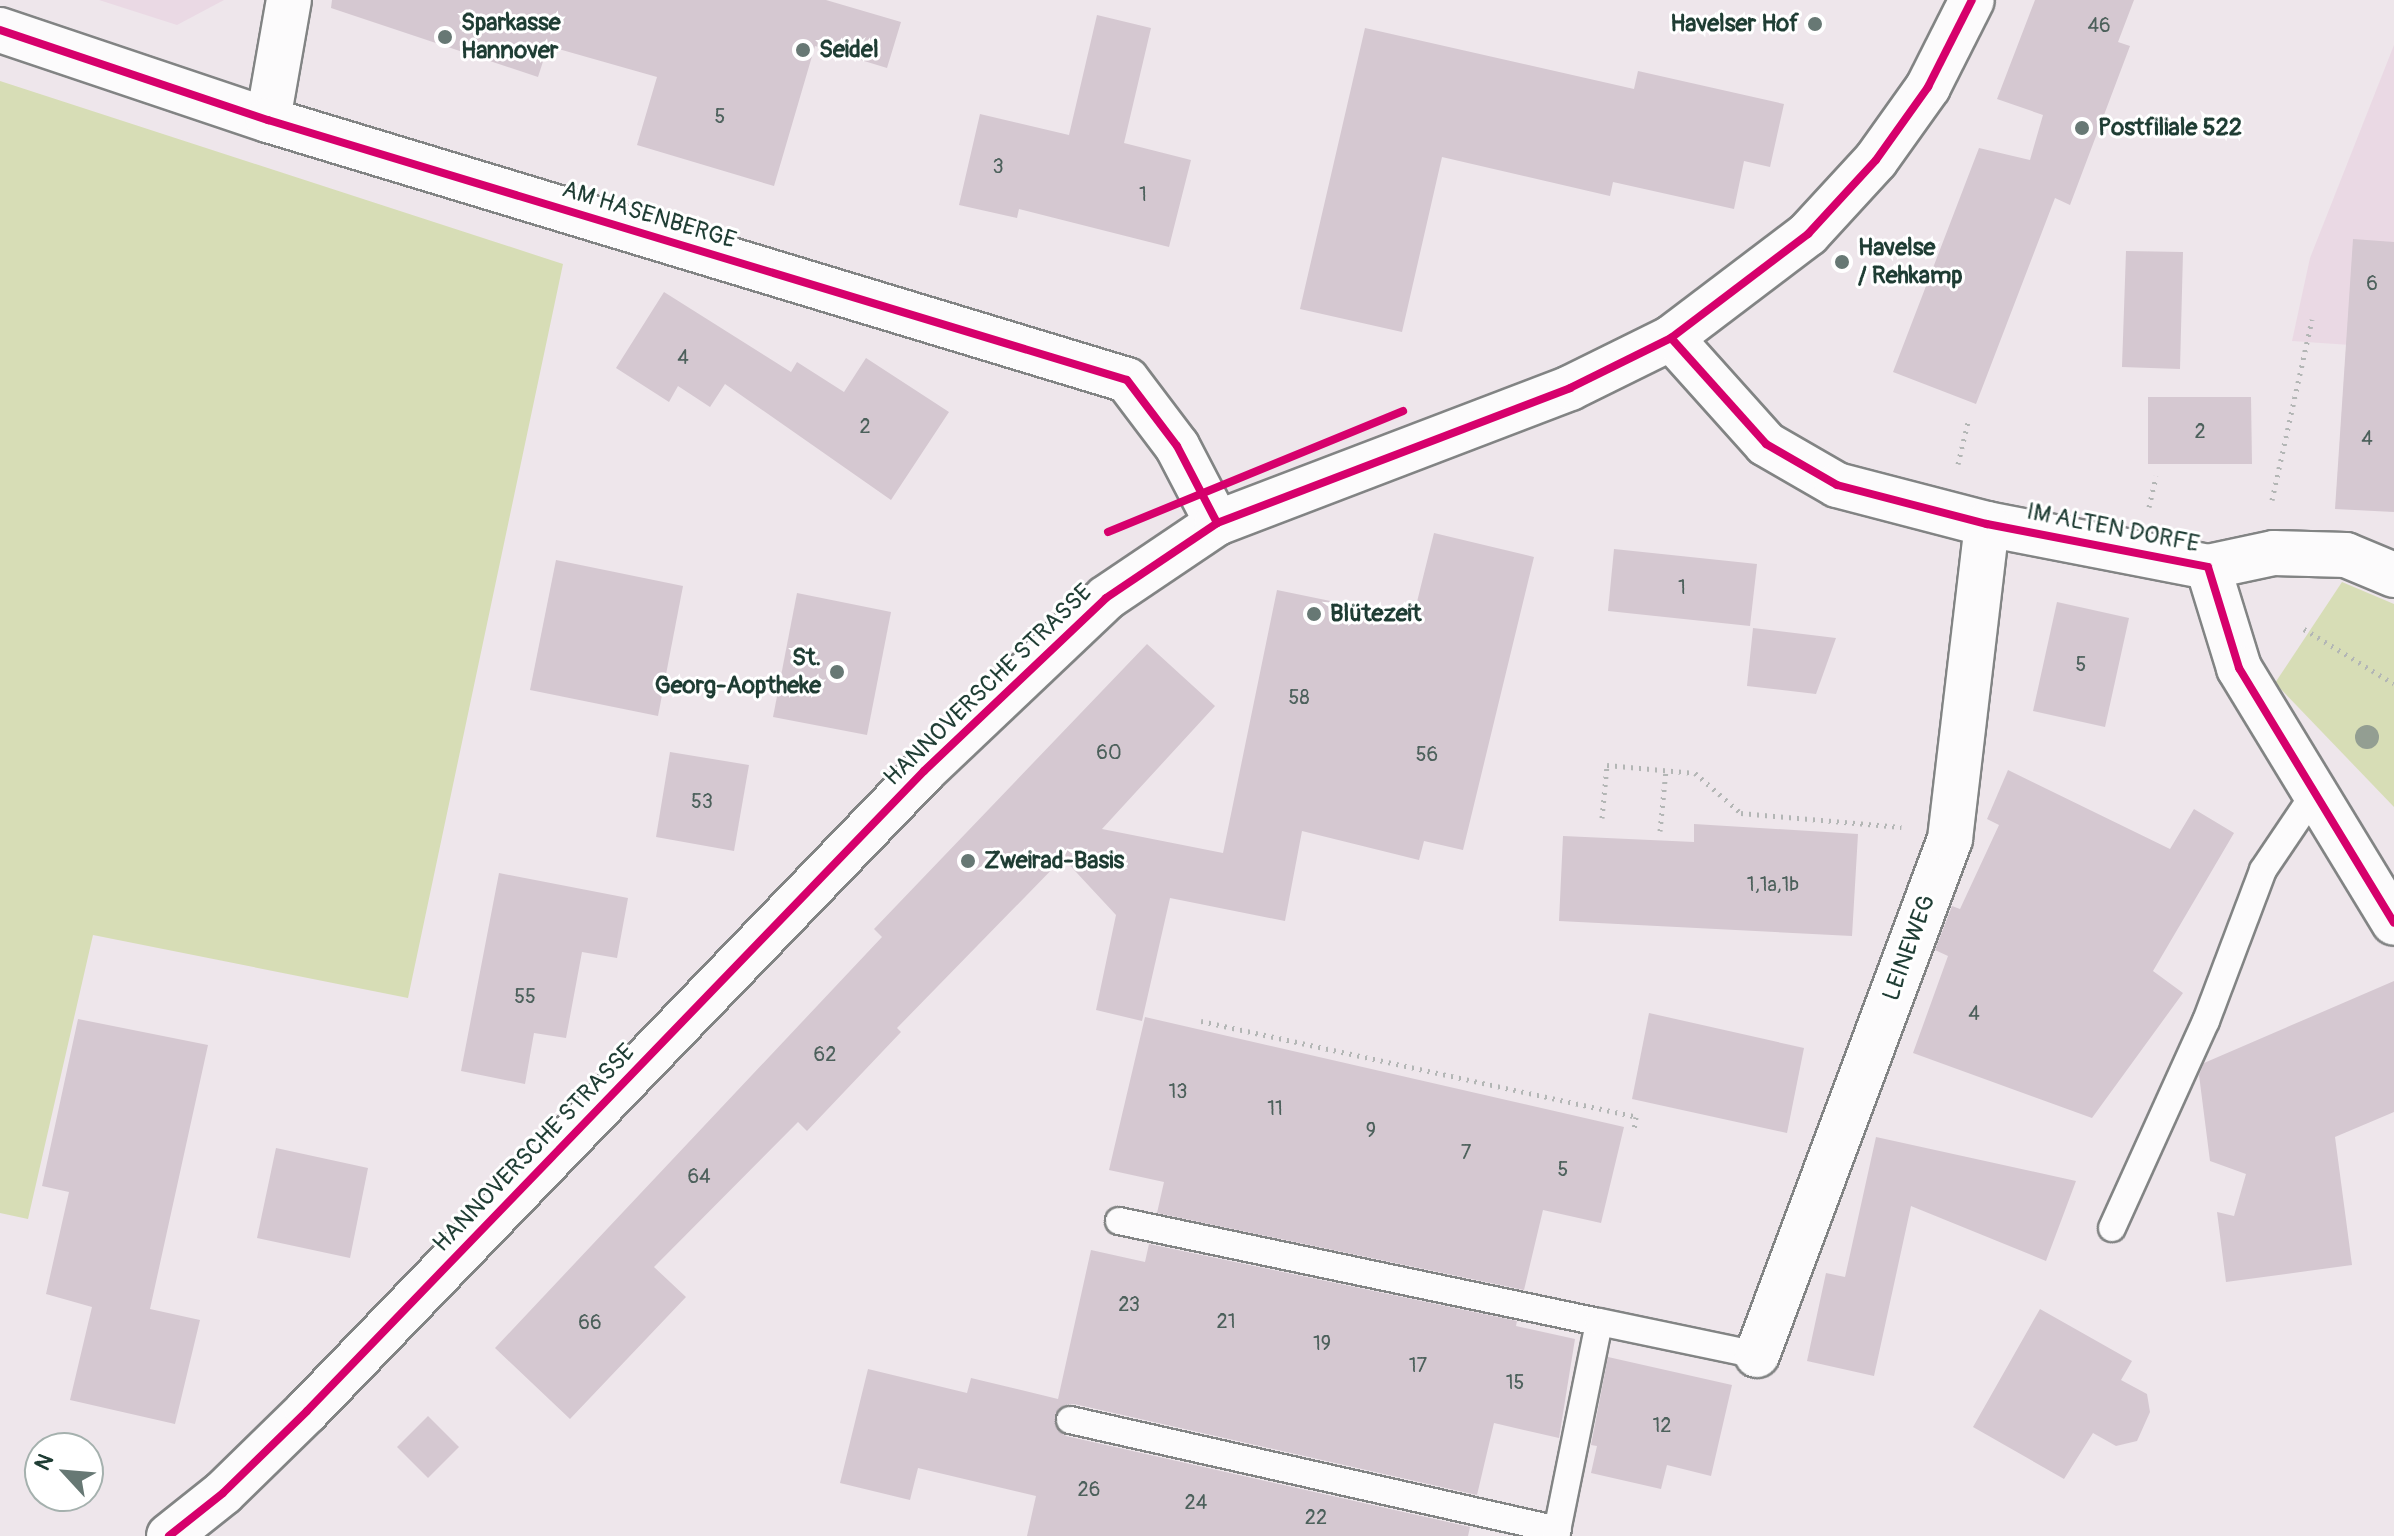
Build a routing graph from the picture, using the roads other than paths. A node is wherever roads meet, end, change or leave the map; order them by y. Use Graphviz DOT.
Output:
graph roads {
  1 [pos="289,0"];
  2 [pos="1972,0"];
  3 [pos="0,30"];
  4 [pos="268,120"];
  5 [pos="1671,338"];
  6 [pos="1217,523"];
  7 [pos="1987,524"];
  8 [pos="2208,567"];
  9 [pos="2394,575"];
  10 [pos="2315,793"];
  11 [pos="2394,923"];
  12 [pos="1119,1221"];
  13 [pos="2112,1228"];
  14 [pos="1599,1322"];
  15 [pos="1757,1355"];
  16 [pos="1070,1420"];
  17 [pos="1557,1533"];
  18 [pos="169,1536"];
  1 -- 4 [label="street"];
  2 -- 5 [label="street, HANNOVERSCHE STRASSE"];
  3 -- 4 [label="street, AM HASENBERGE"];
  4 -- 6 [label="street, AM HASENBERGE"];
  5 -- 6 [label="street, HANNOVERSCHE STRASSE"];
  5 -- 7 [label="street, IM ALTEN DORFE"];
  6 -- 18 [label="street, HANNOVERSCHE STRASSE"];
  7 -- 8 [label="street, IM ALTEN DORFE"];
  7 -- 15 [label="street, LEINEWEG"];
  8 -- 9 [label="street, IM ALTEN DORFE"];
  8 -- 10 [label="street, IM ALTEN DORFE"];
  10 -- 11 [label="street, IM ALTEN DORFE"];
  10 -- 13 [label="lane"];
  12 -- 14 [label="lane"];
  14 -- 15 [label="lane"];
  14 -- 17 [label="lane"];
  16 -- 17 [label="lane"];
}
